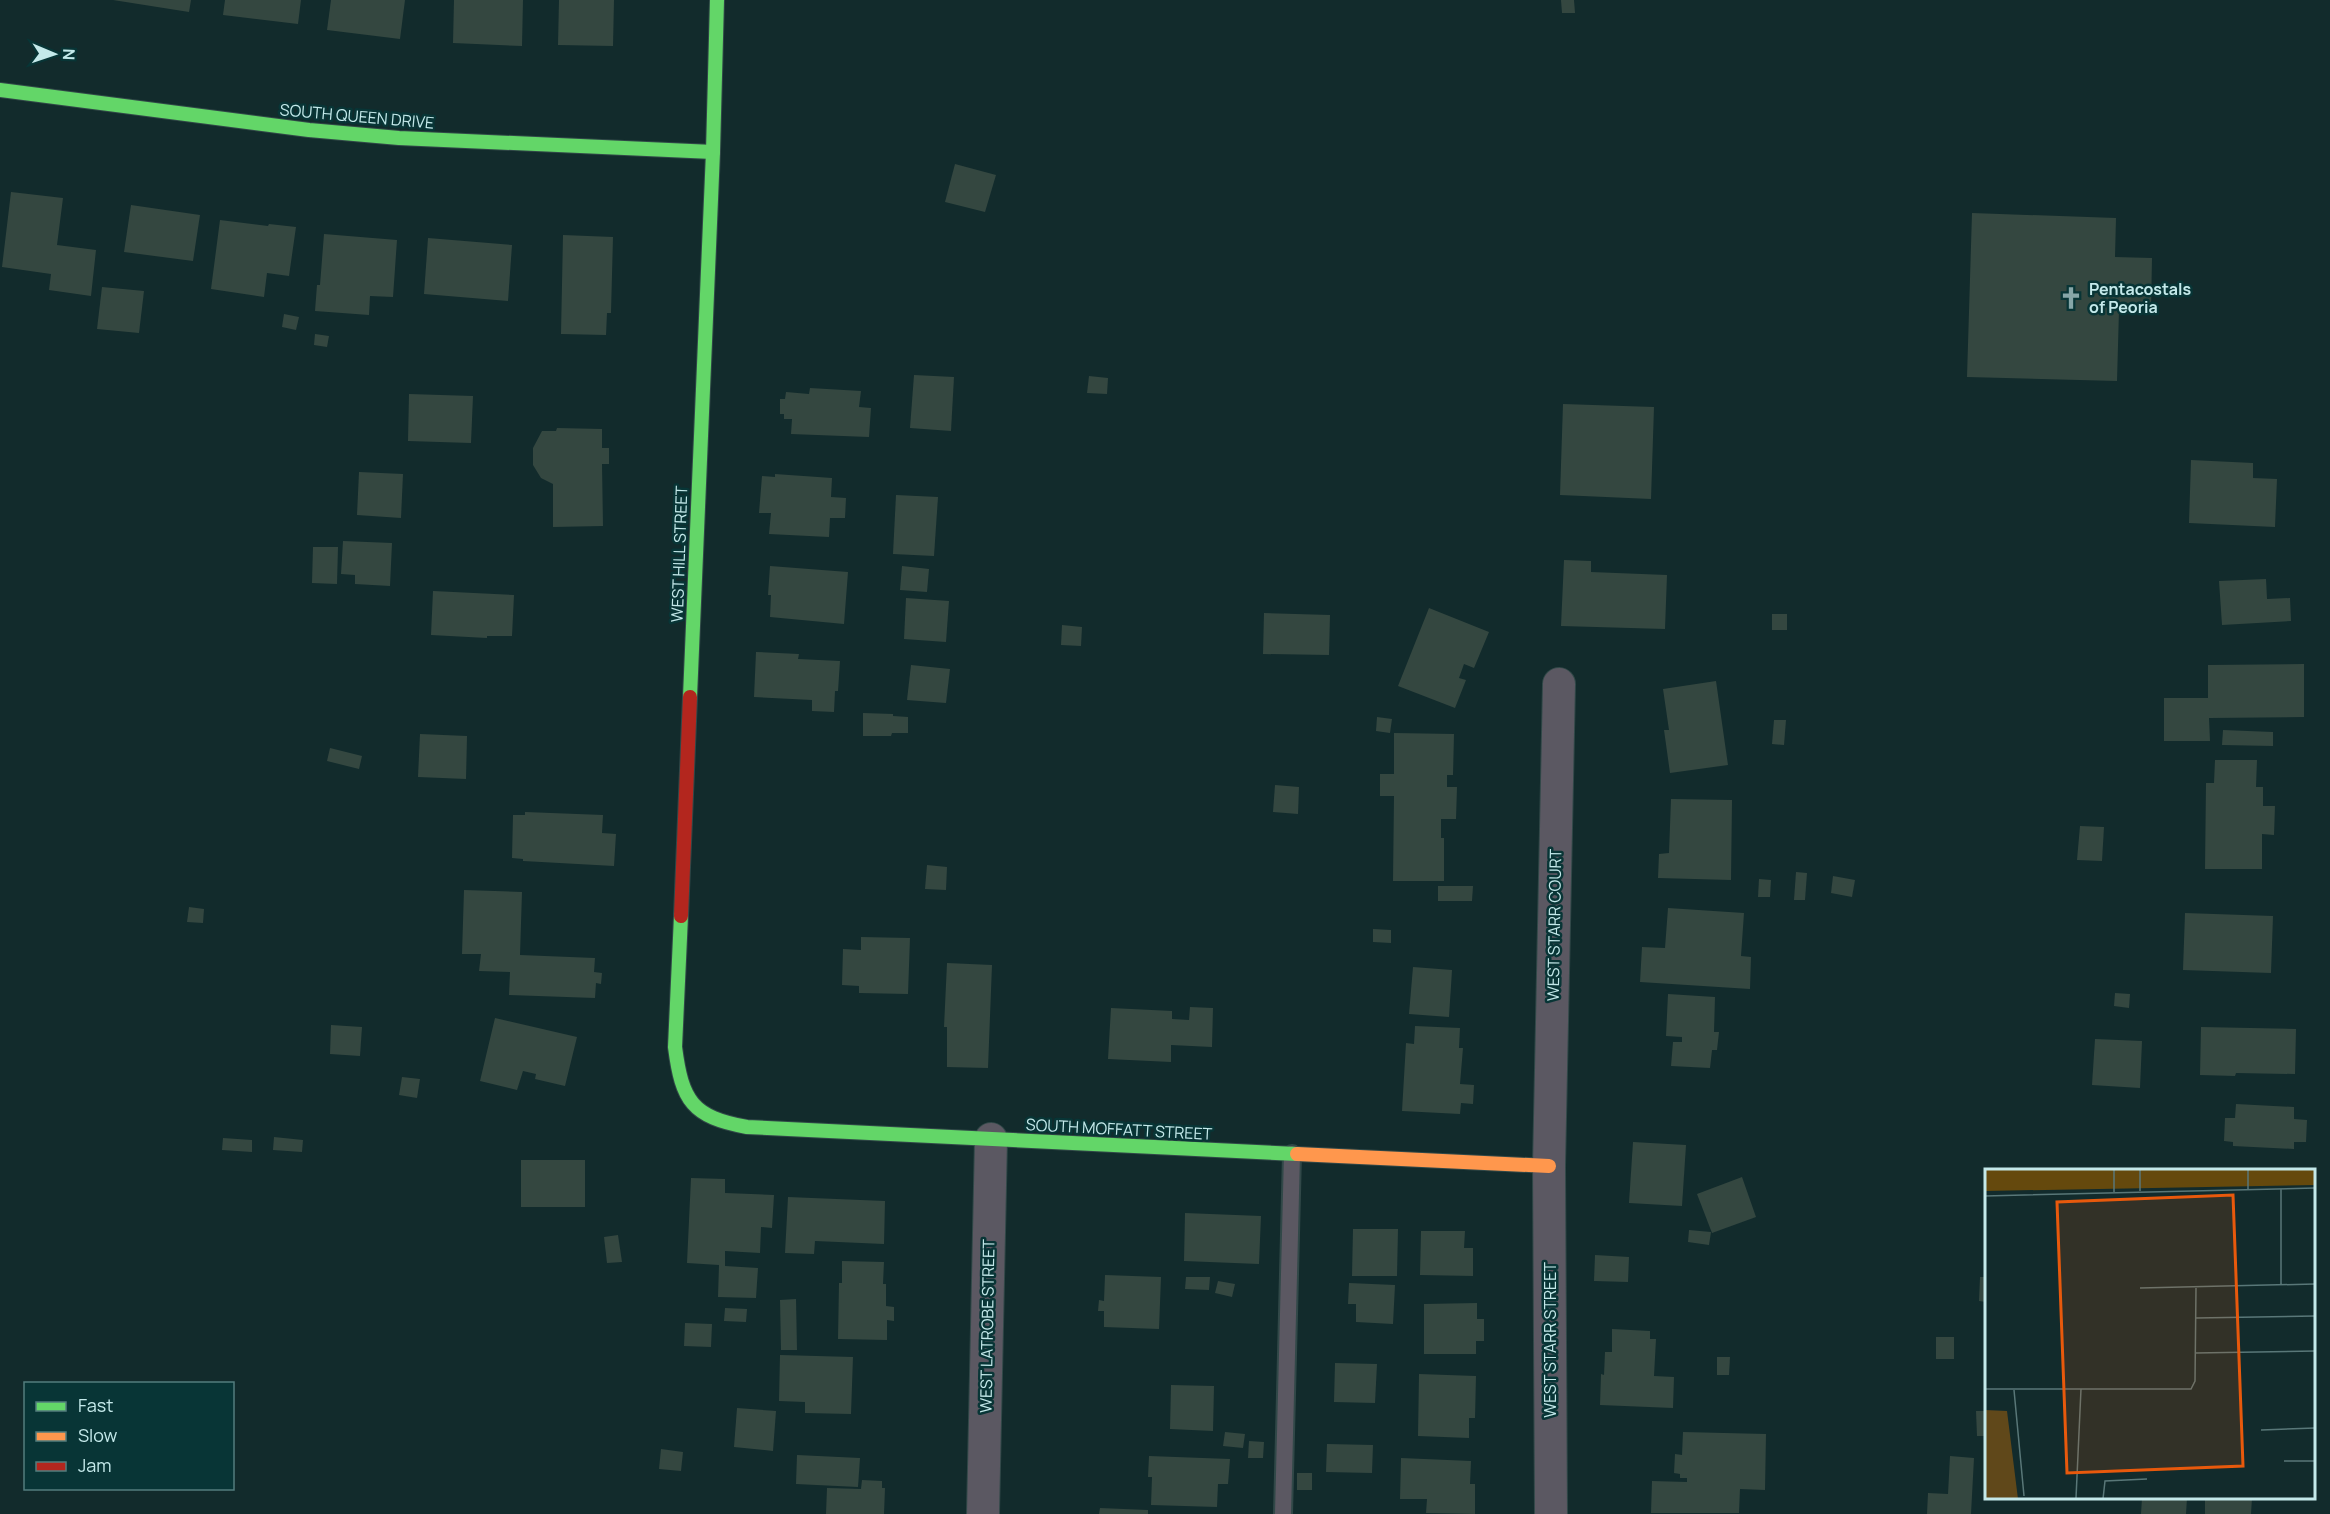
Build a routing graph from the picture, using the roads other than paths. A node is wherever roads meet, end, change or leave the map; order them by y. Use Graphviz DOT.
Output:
graph roads {
  1 [pos="717,0"];
  2 [pos="0,90"];
  3 [pos="713,152"];
  4 [pos="1559,684"];
  5 [pos="693,1106"];
  6 [pos="992,1139"];
  7 [pos="1292,1154"];
  8 [pos="1550,1166"];
  9 [pos="983,1514"];
  10 [pos="1282,1514"];
  11 [pos="1551,1514"];
  1 -- 3 [label="street, WEST HILL STREET"];
  2 -- 3 [label="street, SOUTH QUEEN DRIVE"];
  3 -- 5 [label="street, WEST HILL STREET"];
  4 -- 8 [label="street, WEST STARR COURT"];
  5 -- 6 [label="street, SOUTH MOFFATT STREET"];
  6 -- 7 [label="street, SOUTH MOFFATT STREET"];
  6 -- 9 [label="street, WEST LATROBE STREET"];
  7 -- 8 [label="street, SOUTH MOFFATT STREET"];
  7 -- 10 [label="lane"];
  8 -- 11 [label="street, WEST STARR STREET"];
}
